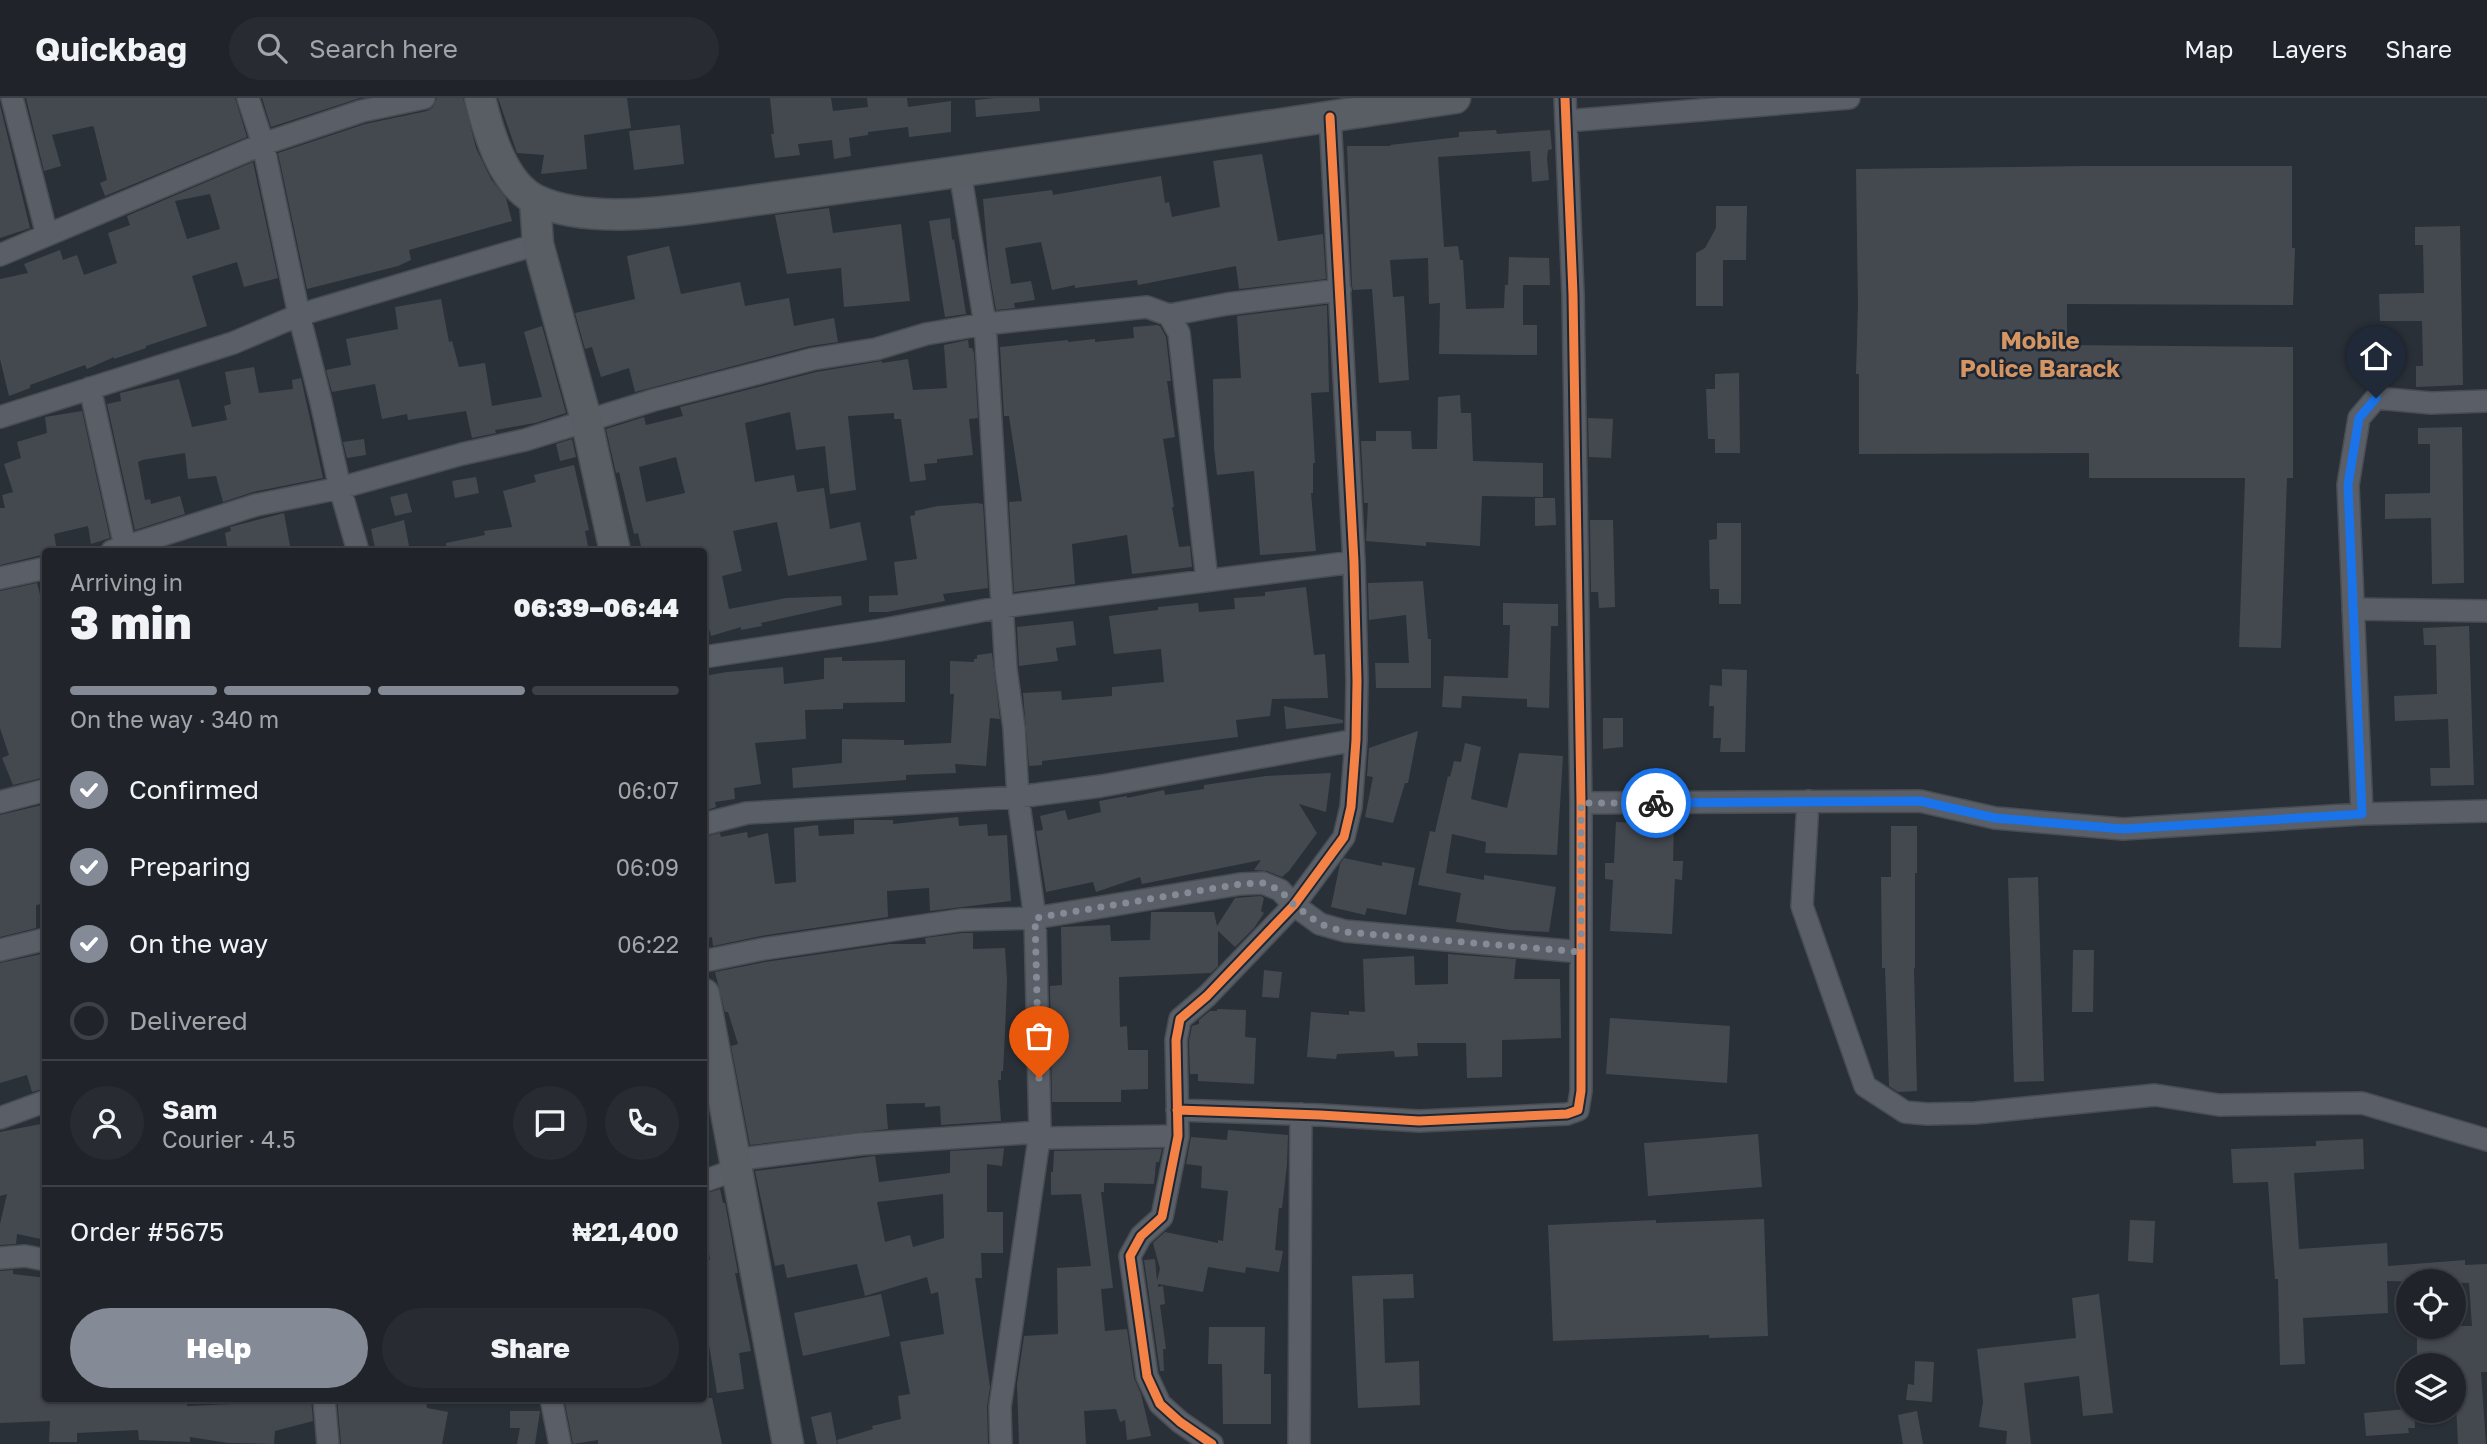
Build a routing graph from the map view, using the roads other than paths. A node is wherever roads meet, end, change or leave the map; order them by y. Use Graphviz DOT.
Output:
graph roads {
  1 [pos="12,98"];
  2 [pos="248,98"];
  3 [pos="424,98"];
  4 [pos="480,98"];
  5 [pos="1455,98"];
  6 [pos="1565,98"];
  7 [pos="1849,98"];
  8 [pos="1330,117"];
  9 [pos="1566,121"];
  10 [pos="263,144"];
  11 [pos="960,172"];
  12 [pos="535,200"];
  13 [pos="47,235"];
  14 [pos="538,243"];
  15 [pos="0,255"];
  16 [pos="1340,290"];
  17 [pos="299,315"];
  18 [pos="1169,315"];
  19 [pos="985,324"];
  20 [pos="90,388"];
  21 [pos="2487,401"];
  22 [pos="0,417"];
  23 [pos="586,419"];
  24 [pos="340,488"];
  25 [pos="121,548"];
  26 [pos="127,548"];
  27 [pos="357,548"];
  28 [pos="614,548"];
  29 [pos="1354,562"];
  30 [pos="42,569"];
  31 [pos="0,578"];
  32 [pos="1207,580"];
  33 [pos="1001,607"];
  34 [pos="2353,608"];
  35 [pos="2487,611"];
  36 [pos="707,657"];
  37 [pos="1356,740"];
  38 [pos="42,791"];
  39 [pos="1018,797"];
  40 [pos="1808,801"];
  41 [pos="0,802"];
  42 [pos="1581,803"];
  43 [pos="2487,811"];
  44 [pos="2362,814"];
  45 [pos="707,823"];
  46 [pos="1294,905"];
  47 [pos="1035,918"];
  48 [pos="42,940"];
  49 [pos="0,950"];
  50 [pos="1581,952"];
  51 [pos="707,960"];
  52 [pos="707,1011"];
  53 [pos="42,1102"];
  54 [pos="1177,1110"];
  55 [pos="1301,1114"];
  56 [pos="0,1118"];
  57 [pos="1040,1132"];
  58 [pos="1178,1136"];
  59 [pos="2487,1140"];
  60 [pos="734,1165"];
  61 [pos="707,1179"];
  62 [pos="0,1258"];
  63 [pos="42,1258"];
  64 [pos="324,1402"];
  65 [pos="552,1402"];
  66 [pos="328,1444"];
  67 [pos="560,1444"];
  68 [pos="788,1444"];
  69 [pos="1001,1444"];
  70 [pos="1212,1444"];
  71 [pos="1299,1444"];
  1 -- 13 [label="street"];
  2 -- 10 [label="street"];
  3 -- 10 [label="street"];
  4 -- 12 [label="street"];
  5 -- 8 [label="street"];
  6 -- 9 [label="street"];
  7 -- 9 [label="street"];
  8 -- 11 [label="street"];
  8 -- 16 [label="street"];
  9 -- 42 [label="street"];
  10 -- 13 [label="street"];
  10 -- 17 [label="street"];
  11 -- 12 [label="street"];
  11 -- 19 [label="street"];
  12 -- 14 [label="street"];
  13 -- 15 [label="street"];
  14 -- 17 [label="street"];
  14 -- 23 [label="street"];
  16 -- 18 [label="street"];
  16 -- 29 [label="street"];
  17 -- 20 [label="street"];
  17 -- 24 [label="street"];
  18 -- 19 [label="street"];
  18 -- 32 [label="street"];
  19 -- 23 [label="street"];
  19 -- 33 [label="street"];
  20 -- 22 [label="street"];
  20 -- 25 [label="street"];
  21 -- 34 [label="street"];
  23 -- 24 [label="street"];
  23 -- 28 [label="street"];
  24 -- 26 [label="street"];
  24 -- 27 [label="street"];
  29 -- 32 [label="street"];
  29 -- 37 [label="street"];
  30 -- 31 [label="street"];
  32 -- 33 [label="street"];
  33 -- 36 [label="street"];
  33 -- 39 [label="street"];
  34 -- 35 [label="street"];
  34 -- 44 [label="street"];
  37 -- 39 [label="street"];
  37 -- 46 [label="street"];
  38 -- 41 [label="street"];
  39 -- 45 [label="street"];
  39 -- 47 [label="street"];
  40 -- 42 [label="street"];
  40 -- 44 [label="street"];
  40 -- 59 [label="street"];
  42 -- 50 [label="street"];
  43 -- 44 [label="street"];
  46 -- 47 [label="street"];
  46 -- 50 [label="street"];
  46 -- 54 [label="street"];
  47 -- 51 [label="street"];
  47 -- 57 [label="street"];
  48 -- 49 [label="street"];
  50 -- 55 [label="street"];
  52 -- 60 [label="street"];
  53 -- 56 [label="street"];
  54 -- 55 [label="street"];
  54 -- 58 [label="street"];
  55 -- 71 [label="street"];
  57 -- 58 [label="street"];
  57 -- 60 [label="street"];
  57 -- 69 [label="street"];
  58 -- 70 [label="street"];
  60 -- 61 [label="street"];
  60 -- 68 [label="street"];
  62 -- 63 [label="street"];
  64 -- 66 [label="street"];
  65 -- 67 [label="street"];
}
